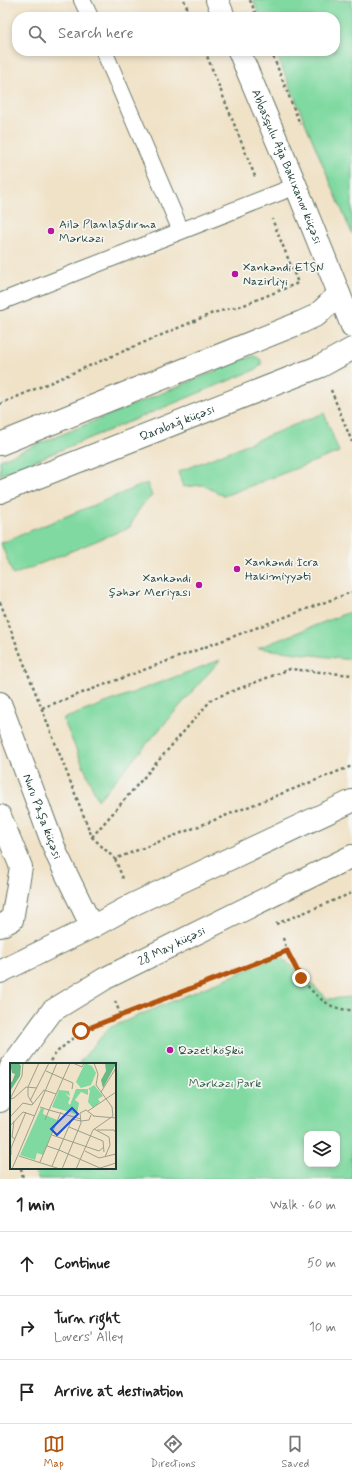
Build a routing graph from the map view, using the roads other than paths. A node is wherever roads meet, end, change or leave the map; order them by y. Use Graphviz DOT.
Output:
graph roads {
  1 [pos="82,0"];
  2 [pos="217,0"];
  3 [pos="88,12"];
  4 [pos="222,12"];
  5 [pos="106,56"];
  6 [pos="241,56"];
  7 [pos="296,186"];
  8 [pos="181,231"];
  9 [pos="339,294"];
  10 [pos="0,302"];
  11 [pos="352,326"];
  12 [pos="352,349"];
  13 [pos="0,444"];
  14 [pos="0,492"];
  15 [pos="0,702"];
  16 [pos="352,801"];
  17 [pos="0,816"];
  18 [pos="352,856"];
  19 [pos="6,923"];
  20 [pos="92,927"];
  21 [pos="0,972"];
  22 [pos="14,1063"];
  23 [pos="10,1070"];
  24 [pos="0,1101"];
  1 -- 3 [label="lane"];
  2 -- 4 [label="street"];
  5 -- 8 [label="lane"];
  6 -- 7 [label="street, Abbasqulu Ağa Bakıxanov küçəsi"];
  7 -- 8 [label="lane"];
  7 -- 9 [label="street, Abbasqulu Ağa Bakıxanov küçəsi"];
  8 -- 10 [label="lane"];
  9 -- 11 [label="street, Abbasqulu Ağa Bakıxanov küçəsi"];
  9 -- 13 [label="street"];
  12 -- 14 [label="street, Qarabağ küçəsi"];
  15 -- 20 [label="street, Nuru Paşa küçəsi"];
  16 -- 20 [label="street"];
  17 -- 19 [label="street"];
  18 -- 22 [label="street, 28 May küçəsi"];
  20 -- 21 [label="street"];
  23 -- 24 [label="street"];
}
